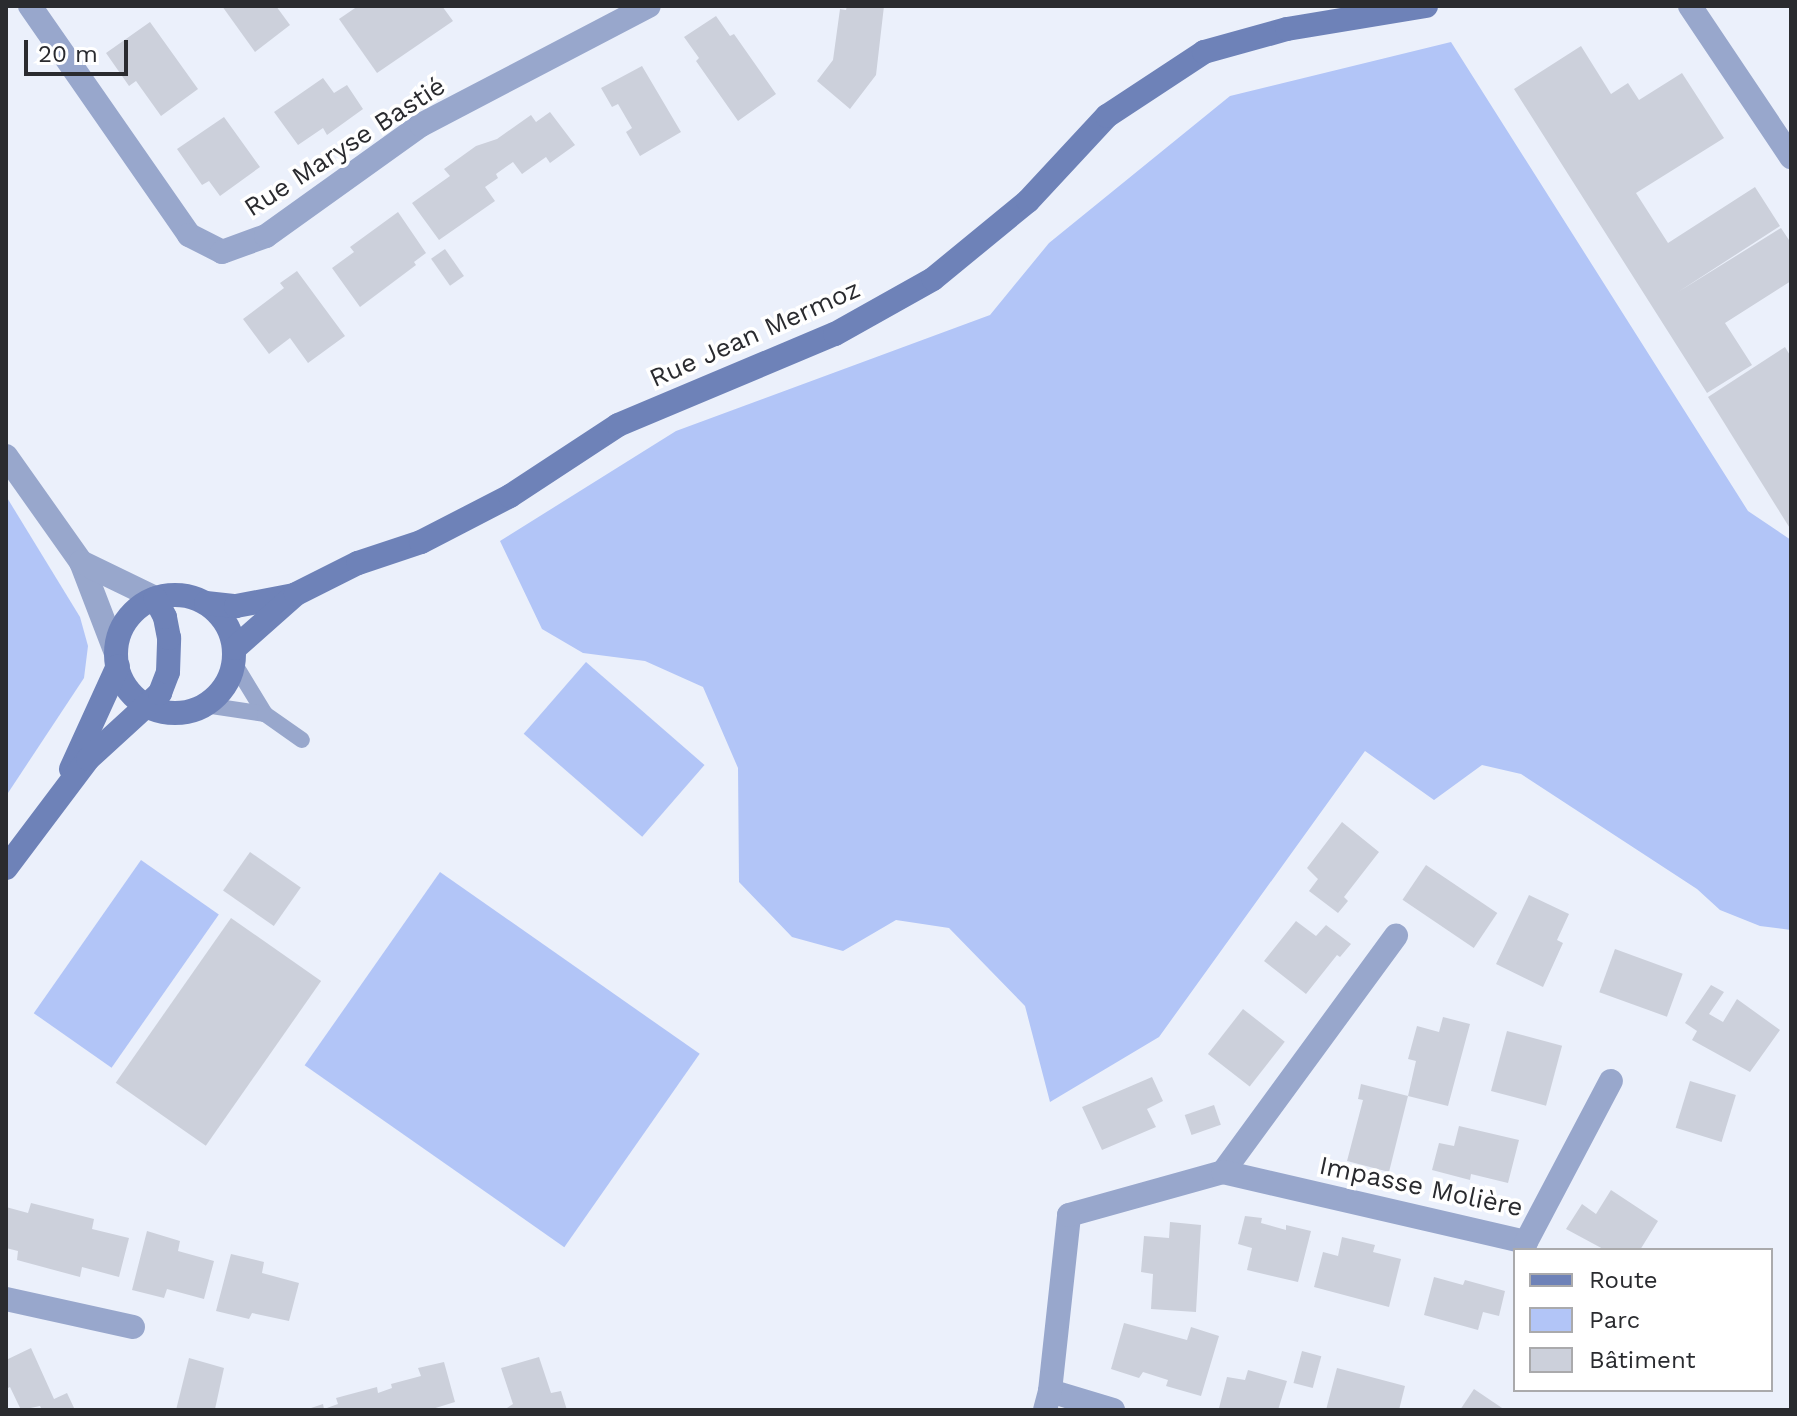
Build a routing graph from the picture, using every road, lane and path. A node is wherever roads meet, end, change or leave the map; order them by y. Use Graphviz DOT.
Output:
graph roads {
  1 [pos="30,6"];
  2 [pos="649,6"];
  3 [pos="1426,6"];
  4 [pos="1690,6"];
  5 [pos="1791,157"];
  6 [pos="6,456"];
  7 [pos="81,562"];
  8 [pos="296,594"];
  9 [pos="155,598"];
  10 [pos="206,603"];
  11 [pos="234,656"];
  12 [pos="117,659"];
  13 [pos="205,705"];
  14 [pos="147,706"];
  15 [pos="265,714"];
  16 [pos="302,740"];
  17 [pos="61,793"];
  18 [pos="6,868"];
  19 [pos="1396,936"];
  20 [pos="1611,1081"];
  21 [pos="1223,1172"];
  22 [pos="6,1299"];
  23 [pos="133,1327"];
  24 [pos="1047,1401"];
  25 [pos="1113,1410"];
  1 -- 2 [label="street, Rue Maryse Bastié"];
  3 -- 8 [label="street, Rue Jean Mermoz"];
  4 -- 5 [label="street"];
  6 -- 7 [label="street"];
  7 -- 9 [label="street"];
  7 -- 12 [label="street"];
  8 -- 10 [label="street, Rue Jean Mermoz"];
  8 -- 11 [label="street, Rue Jean Mermoz"];
  9 -- 10 [label="street, Rue Jean Mermoz"];
  9 -- 12 [label="street"];
  9 -- 14 [label="street"];
  10 -- 11 [label="street"];
  11 -- 13 [label="street, Rue Jean Mermoz"];
  11 -- 15 [label="lane"];
  12 -- 14 [label="street"];
  12 -- 17 [label="street"];
  13 -- 14 [label="street"];
  13 -- 15 [label="lane"];
  14 -- 17 [label="street"];
  15 -- 16 [label="lane"];
  17 -- 18 [label="street"];
  19 -- 21 [label="street"];
  20 -- 21 [label="street, Impasse Molière"];
  21 -- 24 [label="street, Impasse Molière"];
  22 -- 23 [label="street"];
  24 -- 25 [label="street"];
}
